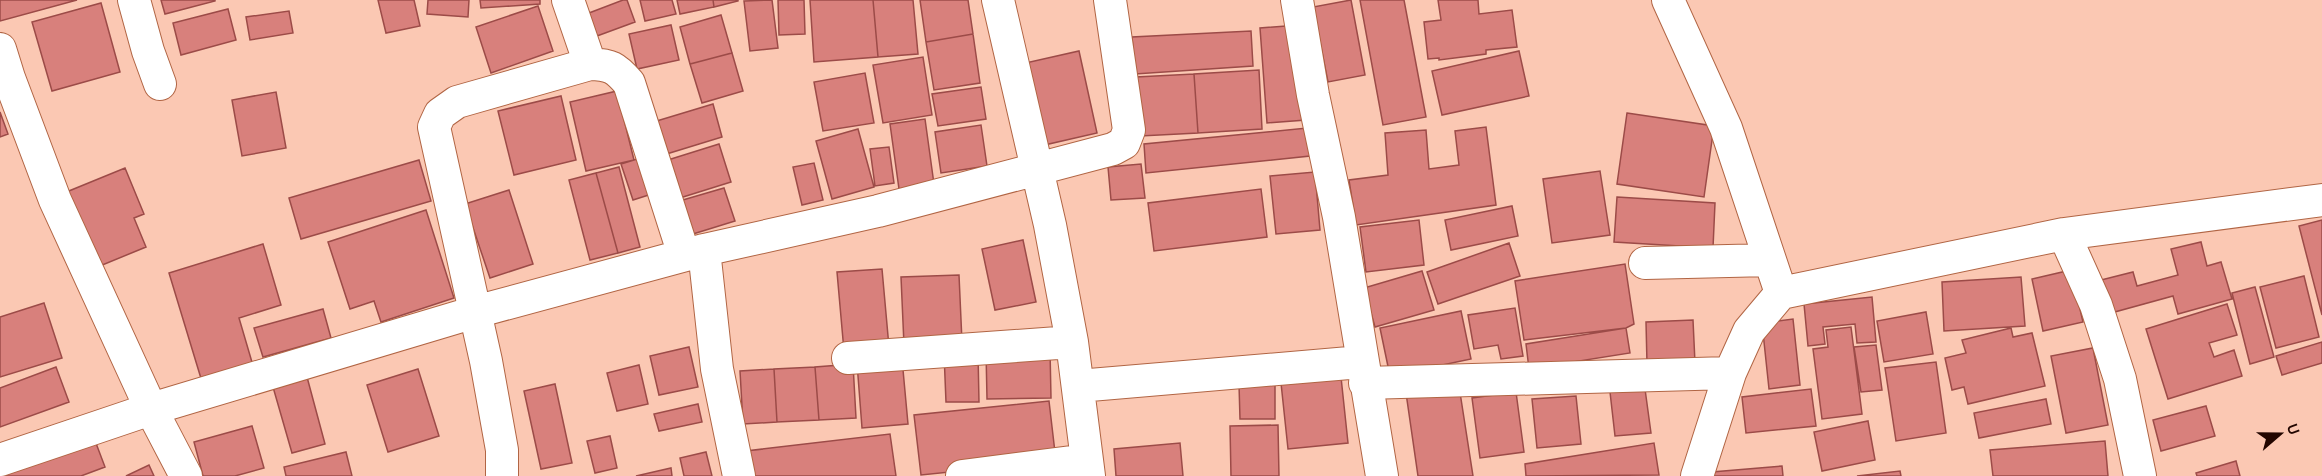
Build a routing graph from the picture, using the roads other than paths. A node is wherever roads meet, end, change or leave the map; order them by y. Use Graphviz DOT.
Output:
graph roads {
  1 [pos="134,0"];
  2 [pos="568,0"];
  3 [pos="998,0"];
  4 [pos="1110,0"];
  5 [pos="1297,0"];
  6 [pos="1668,0"];
  7 [pos="0,49"];
  8 [pos="590,64"];
  9 [pos="160,84"];
  10 [pos="1038,170"];
  11 [pos="2322,200"];
  12 [pos="2064,234"];
  13 [pos="694,253"];
  14 [pos="1770,260"];
  15 [pos="1645,263"];
  16 [pos="1781,293"];
  17 [pos="475,312"];
  18 [pos="1072,342"];
  19 [pos="848,358"];
  20 [pos="1363,373"];
  21 [pos="1730,373"];
  22 [pos="1078,386"];
  23 [pos="151,410"];
  24 [pos="0,460"];
  25 [pos="1088,468"];
  26 [pos="186,476"];
  27 [pos="502,476"];
  28 [pos="739,476"];
  29 [pos="963,476"];
  30 [pos="1382,476"];
  31 [pos="1697,476"];
  32 [pos="2140,476"];
  1 -- 9 [label="street"];
  2 -- 8 [label="street"];
  3 -- 10 [label="street"];
  4 -- 10 [label="street"];
  5 -- 20 [label="street"];
  6 -- 14 [label="street"];
  7 -- 23 [label="street"];
  8 -- 13 [label="street"];
  8 -- 17 [label="street"];
  10 -- 13 [label="street"];
  10 -- 18 [label="street"];
  11 -- 12 [label="street"];
  12 -- 16 [label="street"];
  12 -- 32 [label="street"];
  13 -- 17 [label="street"];
  13 -- 28 [label="street"];
  14 -- 15 [label="street"];
  14 -- 16 [label="street"];
  16 -- 21 [label="street"];
  17 -- 23 [label="street"];
  17 -- 27 [label="street"];
  18 -- 19 [label="street"];
  18 -- 22 [label="street"];
  20 -- 21 [label="street"];
  20 -- 22 [label="street"];
  20 -- 30 [label="street"];
  21 -- 31 [label="street"];
  22 -- 25 [label="street"];
  23 -- 24 [label="street"];
  23 -- 26 [label="street"];
  25 -- 29 [label="street"];
}
